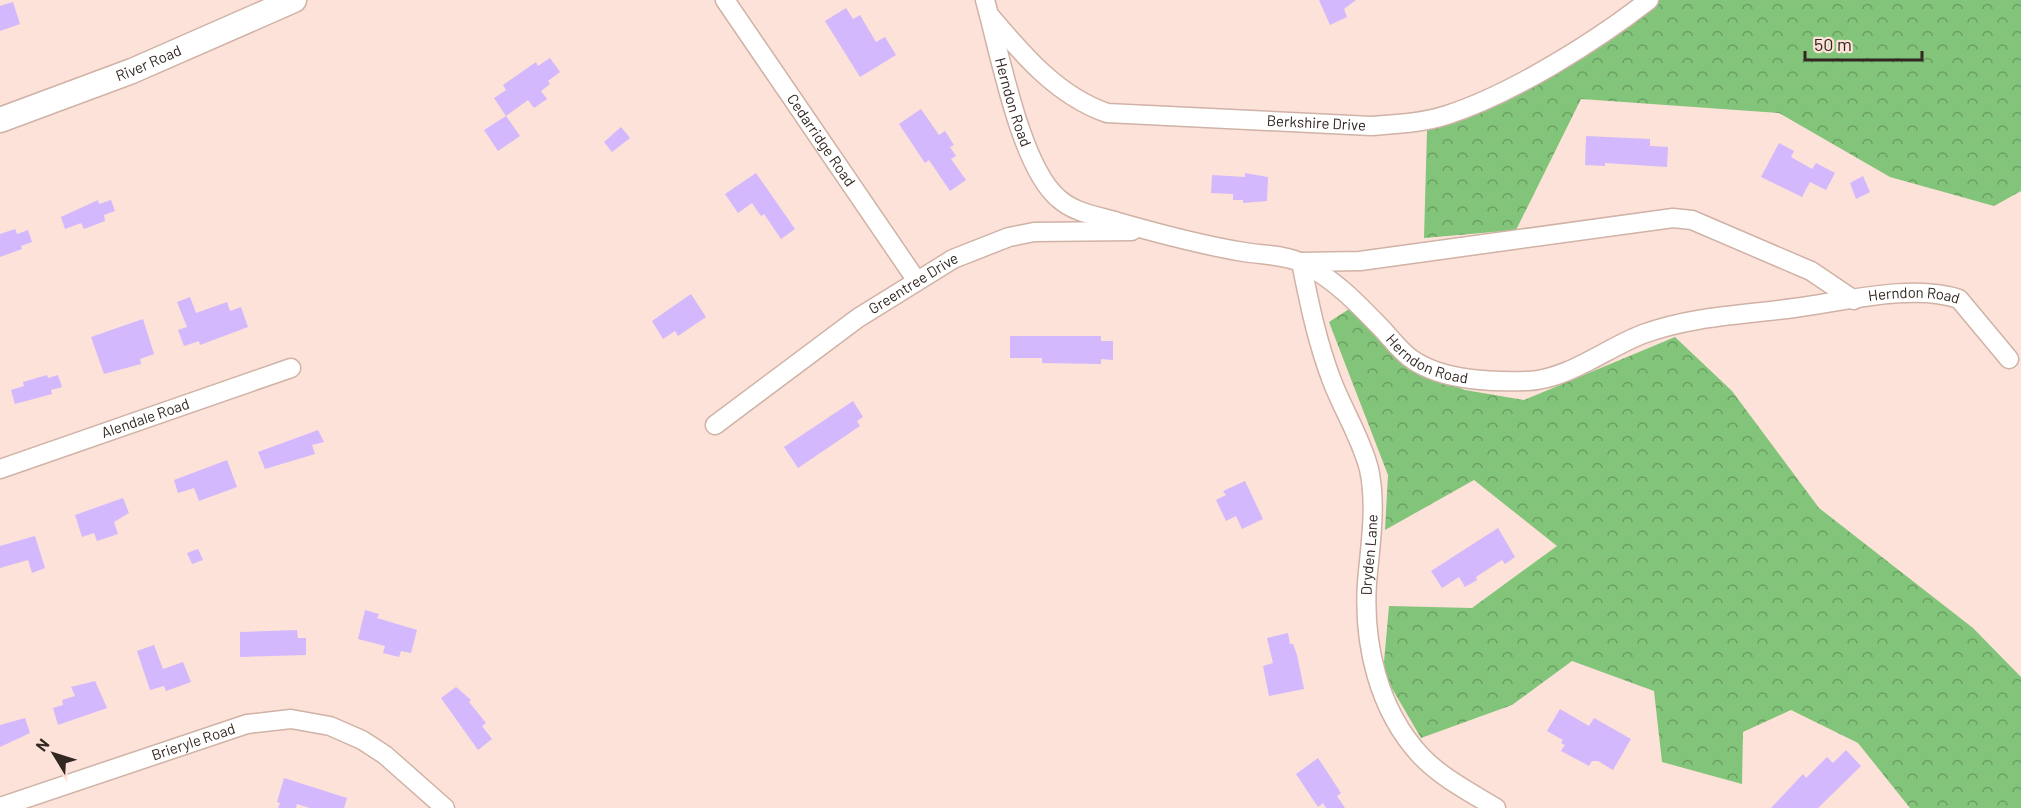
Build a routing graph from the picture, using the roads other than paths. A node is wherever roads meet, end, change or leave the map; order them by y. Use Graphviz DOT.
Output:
graph roads {
  1 [pos="294,0"];
  2 [pos="725,0"];
  3 [pos="1649,0"];
  4 [pos="987,7"];
  5 [pos="0,120"];
  6 [pos="1148,231"];
  7 [pos="1300,262"];
  8 [pos="917,281"];
  9 [pos="1854,300"];
  10 [pos="2009,359"];
  11 [pos="291,368"];
  12 [pos="715,425"];
  13 [pos="0,469"];
  14 [pos="0,807"];
  15 [pos="445,808"];
  16 [pos="1496,808"];
  1 -- 5 [label="main road, River Road"];
  2 -- 8 [label="street, Cedarridge Road"];
  3 -- 4 [label="street, Berkshire Drive"];
  4 -- 6 [label="street, Herndon Road"];
  6 -- 7 [label="street, Herndon Road"];
  6 -- 8 [label="street, Greentree Drive"];
  7 -- 9 [label="street"];
  7 -- 9 [label="street, Herndon Road"];
  7 -- 16 [label="street, Dryden Lane"];
  8 -- 12 [label="street, Greentree Drive"];
  9 -- 10 [label="street, Herndon Road"];
  11 -- 13 [label="street, Alendale Road"];
  14 -- 15 [label="street, Brieryle Road"];
}
